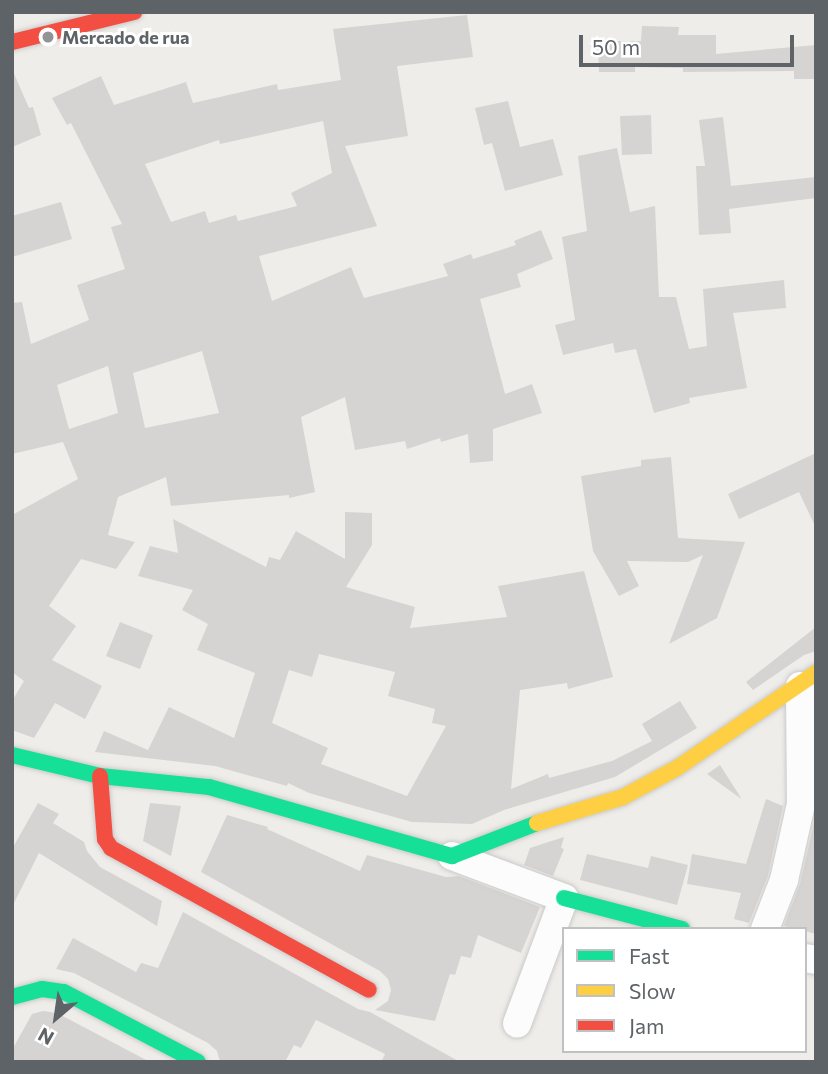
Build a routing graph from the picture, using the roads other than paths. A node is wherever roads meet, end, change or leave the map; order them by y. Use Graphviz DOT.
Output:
graph roads {
  1 [pos="134,12"];
  2 [pos="12,42"];
  3 [pos="808,680"];
  4 [pos="12,755"];
  5 [pos="100,775"];
  6 [pos="452,856"];
  7 [pos="564,898"];
  8 [pos="674,927"];
  9 [pos="766,927"];
  10 [pos="369,990"];
  11 [pos="12,997"];
  12 [pos="517,1024"];
  13 [pos="198,1062"];
  1 -- 2 [label="street"];
  3 -- 6 [label="street"];
  3 -- 9 [label="street"];
  4 -- 5 [label="street"];
  5 -- 6 [label="street"];
  5 -- 10 [label="street"];
  6 -- 7 [label="street"];
  7 -- 8 [label="street"];
  7 -- 12 [label="street"];
  11 -- 13 [label="street"];
}
